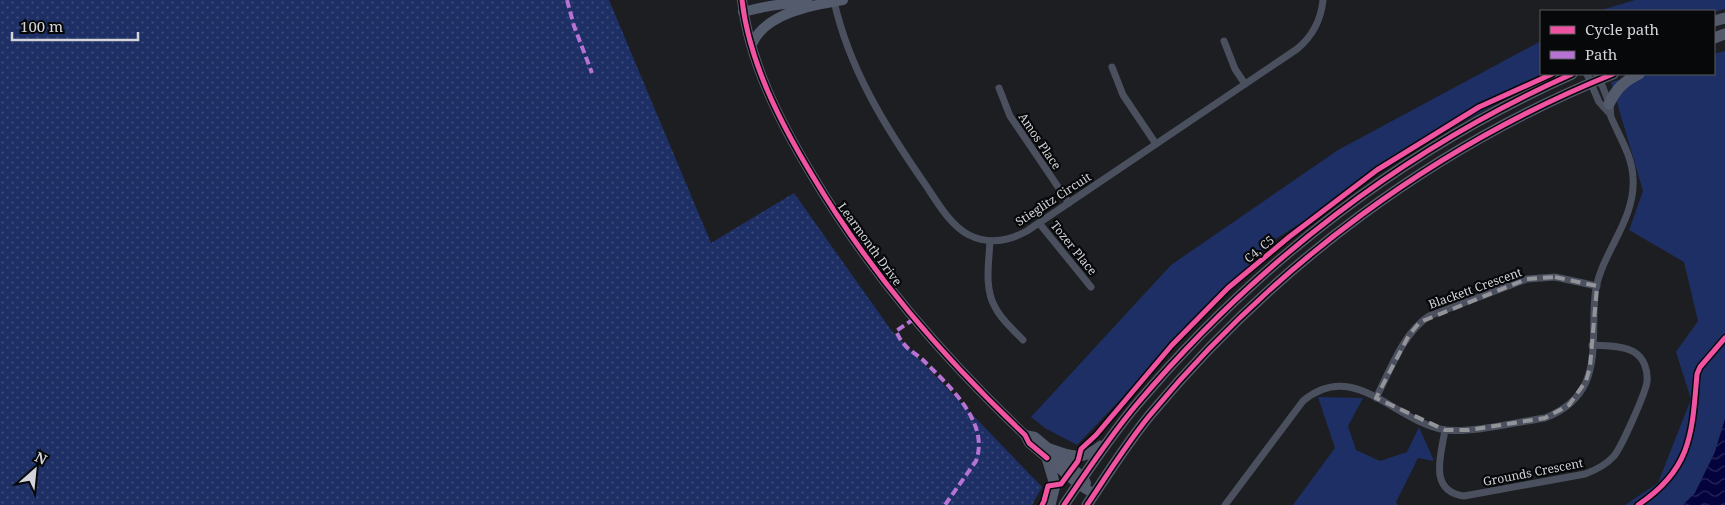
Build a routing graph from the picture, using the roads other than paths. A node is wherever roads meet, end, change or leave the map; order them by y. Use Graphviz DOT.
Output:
graph roads {
  1 [pos="742,0"];
  2 [pos="757,0"];
  3 [pos="1323,0"];
  4 [pos="839,1"];
  5 [pos="813,5"];
  6 [pos="768,6"];
  7 [pos="743,12"];
  8 [pos="1224,41"];
  9 [pos="752,44"];
  10 [pos="1112,67"];
  11 [pos="1570,75"];
  12 [pos="1607,75"];
  13 [pos="1637,75"];
  14 [pos="1594,77"];
  15 [pos="1245,84"];
  16 [pos="999,88"];
  17 [pos="1610,109"];
  18 [pos="1156,144"];
  19 [pos="1069,203"];
  20 [pos="1039,223"];
  21 [pos="990,241"];
  22 [pos="1597,286"];
  23 [pos="1091,287"];
  24 [pos="1023,340"];
  25 [pos="1592,345"];
  26 [pos="1376,398"];
  27 [pos="1445,430"];
  28 [pos="1108,439"];
  29 [pos="1047,453"];
  30 [pos="1080,481"];
  31 [pos="1094,494"];
  32 [pos="1050,505"];
  33 [pos="1064,505"];
  34 [pos="1087,505"];
  35 [pos="1225,505"];
  1 -- 7 [label="street, Learmonth Drive"];
  2 -- 6 [label="street"];
  3 -- 15 [label="street, Stieglitz Circuit"];
  4 -- 5 [label="street"];
  4 -- 21 [label="street, Stieglitz Circuit"];
  5 -- 6 [label="street"];
  5 -- 9 [label="street"];
  6 -- 7 [label="street"];
  7 -- 9 [label="street, Learmonth Drive"];
  8 -- 15 [label="street"];
  9 -- 29 [label="street, Learmonth Drive"];
  10 -- 18 [label="street"];
  11 -- 28 [label="main road"];
  12 -- 14 [label="main road"];
  13 -- 17 [label="main road"];
  14 -- 17 [label="street"];
  14 -- 31 [label="main road"];
  15 -- 18 [label="street, Stieglitz Circuit"];
  16 -- 19 [label="street, Amos Place"];
  17 -- 22 [label="street"];
  18 -- 19 [label="street, Stieglitz Circuit"];
  19 -- 20 [label="street, Stieglitz Circuit"];
  20 -- 21 [label="street, Stieglitz Circuit"];
  20 -- 23 [label="street, Tozer Place"];
  21 -- 24 [label="street"];
  22 -- 25 [label="street"];
  22 -- 26 [label="street, Blackett Crescent"];
  25 -- 27 [label="street"];
  25 -- 27 [label="street, Grounds Crescent"];
  26 -- 27 [label="street"];
  26 -- 35 [label="street"];
  28 -- 29 [label="main road"];
  28 -- 30 [label="main road"];
  29 -- 30 [label="street, Learmonth Drive"];
  29 -- 32 [label="main road"];
  30 -- 31 [label="street, Learmonth Drive"];
  30 -- 33 [label="main road"];
  31 -- 34 [label="main road"];
}
